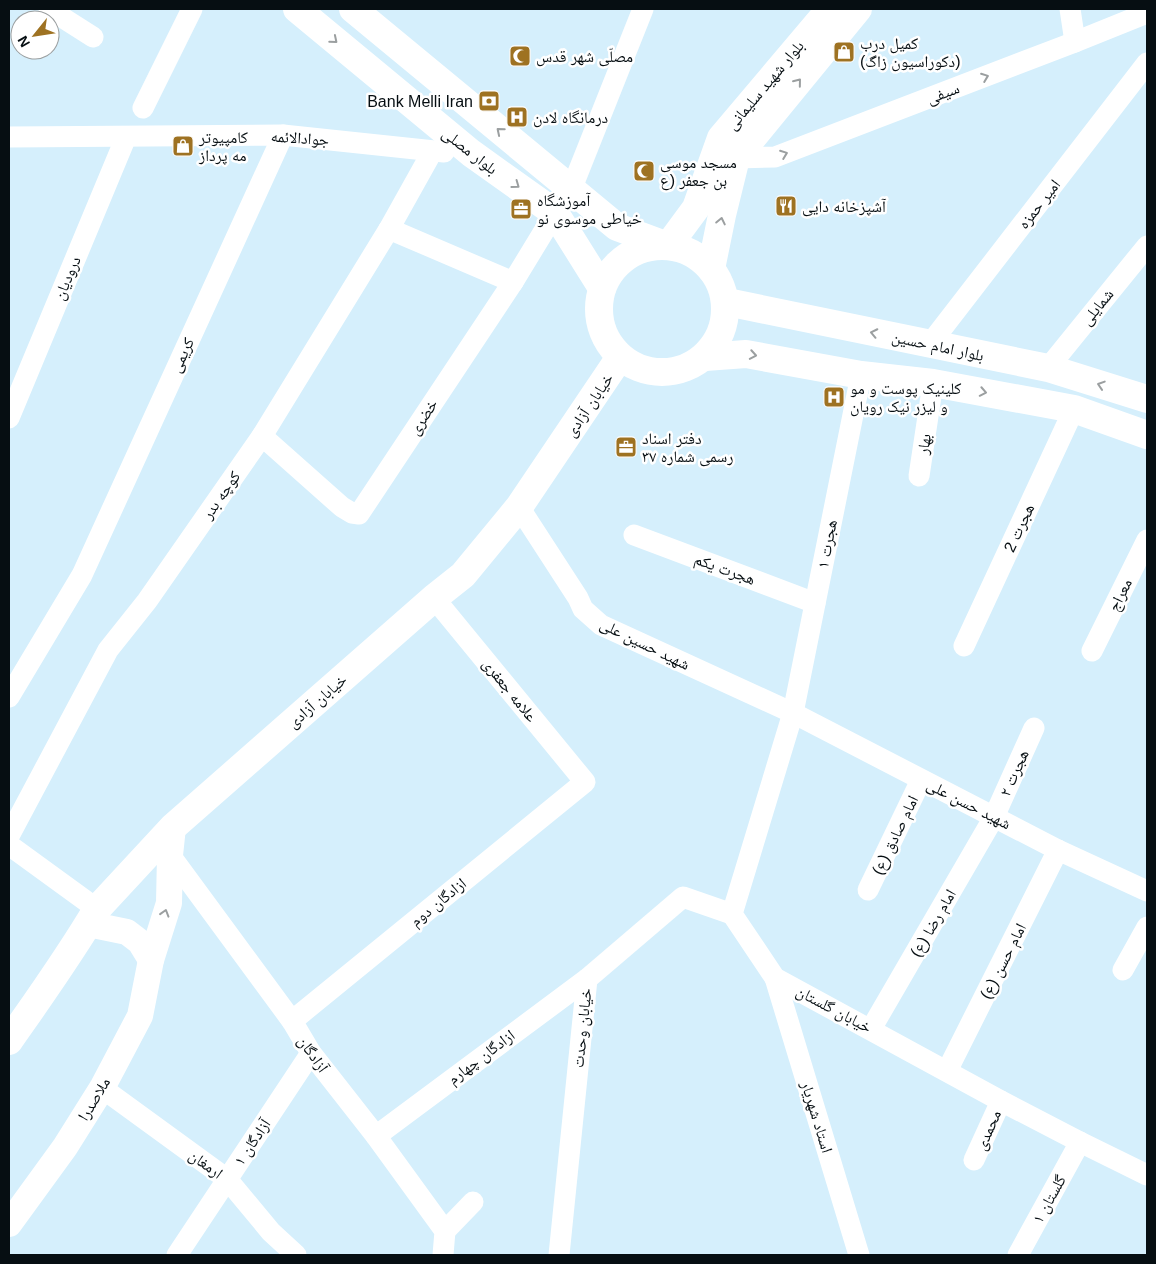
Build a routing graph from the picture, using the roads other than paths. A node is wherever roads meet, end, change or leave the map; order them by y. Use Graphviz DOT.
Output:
graph roads {
  1 [pos="49,9"];
  2 [pos="192,9"];
  3 [pos="297,9"];
  4 [pos="353,9"];
  5 [pos="644,9"];
  6 [pos="830,9"];
  7 [pos="858,9"];
  8 [pos="1070,9"];
  9 [pos="1147,13"];
  10 [pos="93,37"];
  11 [pos="1074,42"];
  12 [pos="1147,63"];
  13 [pos="143,108"];
  14 [pos="283,135"];
  15 [pos="126,137"];
  16 [pos="9,138"];
  17 [pos="432,152"];
  18 [pos="471,153"];
  19 [pos="736,158"];
  20 [pos="571,190"];
  21 [pos="554,214"];
  22 [pos="389,229"];
  23 [pos="668,246"];
  24 [pos="1147,246"];
  25 [pos="711,269"];
  26 [pos="513,282"];
  27 [pos="602,288"];
  28 [pos="727,302"];
  29 [pos="930,344"];
  30 [pos="705,357"];
  31 [pos="620,358"];
  32 [pos="1048,368"];
  33 [pos="861,375"];
  34 [pos="933,382"];
  35 [pos="1147,399"];
  36 [pos="1074,409"];
  37 [pos="9,418"];
  38 [pos="1147,435"];
  39 [pos="262,436"];
  40 [pos="919,476"];
  41 [pos="519,507"];
  42 [pos="634,535"];
  43 [pos="1147,540"];
  44 [pos="434,598"];
  45 [pos="815,603"];
  46 [pos="964,646"];
  47 [pos="1092,650"];
  48 [pos="9,698"];
  49 [pos="793,713"];
  50 [pos="1034,728"];
  51 [pos="921,780"];
  52 [pos="585,782"];
  53 [pos="994,818"];
  54 [pos="173,827"];
  55 [pos="9,836"];
  56 [pos="9,845"];
  57 [pos="1058,850"];
  58 [pos="170,855"];
  59 [pos="868,890"];
  60 [pos="1147,891"];
  61 [pos="732,914"];
  62 [pos="92,916"];
  63 [pos="1147,927"];
  64 [pos="151,960"];
  65 [pos="1123,970"];
  66 [pos="587,978"];
  67 [pos="775,978"];
  68 [pos="292,1021"];
  69 [pos="871,1029"];
  70 [pos="9,1041"];
  71 [pos="311,1053"];
  72 [pos="947,1071"];
  73 [pos="102,1088"];
  74 [pos="1001,1101"];
  75 [pos="376,1136"];
  76 [pos="1080,1142"];
  77 [pos="974,1160"];
  78 [pos="1147,1175"];
  79 [pos="227,1179"];
  80 [pos="474,1202"];
  81 [pos="9,1224"];
  82 [pos="445,1231"];
  83 [pos="271,1232"];
  84 [pos="177,1255"];
  85 [pos="274,1255"];
  86 [pos="296,1255"];
  87 [pos="443,1255"];
  88 [pos="559,1255"];
  89 [pos="859,1255"];
  90 [pos="1018,1255"];
  1 -- 10 [label="street"];
  2 -- 13 [label="street"];
  3 -- 18 [label="main road, بلوار مصلی, one-way"];
  20 -- 4 [label="main road, بلوار مصلی, one-way"];
  5 -- 20 [label="street"];
  6 -- 23 [label="main road, بلوار شهید سلیمانی"];
  19 -- 7 [label="main road, بلوار شهید سلیمانی, one-way"];
  8 -- 11 [label="street"];
  9 -- 11 [label="street, سیفی"];
  19 -- 11 [label="street, سیفی, one-way"];
  12 -- 29 [label="street, امیر حمزه"];
  14 -- 15 [label="street, جوادالائمه"];
  14 -- 17 [label="street, جوادالائمه"];
  14 -- 48 [label="street, کریمی"];
  15 -- 16 [label="street, جوادالائمه"];
  15 -- 37 [label="street, درودیان"];
  17 -- 18 [label="street, جوادالائمه"];
  17 -- 22 [label="street, کوچه بدر"];
  18 -- 21 [label="main road, بلوار مصلی, one-way"];
  25 -- 19 [label="main road, بلوار شهید سلیمانی, one-way"];
  20 -- 23 [label="main road, بلوار مصلی"];
  21 -- 26 [label="street, خضری"];
  21 -- 27 [label="main road, بلوار مصلی"];
  22 -- 26 [label="street"];
  22 -- 39 [label="street, کوچه بدر"];
  23 -- 25 [label="main road"];
  23 -- 27 [label="main road"];
  24 -- 32 [label="street, شمایلی"];
  25 -- 28 [label="main road"];
  26 -- 39 [label="street, خضری"];
  27 -- 31 [label="main road"];
  29 -- 28 [label="main road, بلوار امام حسین, one-way"];
  28 -- 30 [label="main road"];
  29 -- 32 [label="main road, بلوار امام حسین"];
  30 -- 31 [label="main road"];
  30 -- 33 [label="main road, one-way"];
  31 -- 41 [label="main road, خیابان آزادی"];
  35 -- 32 [label="main road, بلوار امام حسین, one-way"];
  33 -- 34 [label="main road"];
  33 -- 45 [label="street, هجرت ۱"];
  34 -- 36 [label="main road, one-way"];
  34 -- 40 [label="street, بهار"];
  36 -- 38 [label="main road"];
  36 -- 46 [label="street, هجرت 2"];
  39 -- 55 [label="street, کوچه بدر"];
  41 -- 44 [label="main road, خیابان آزادی"];
  41 -- 49 [label="street, شهید حسین علی"];
  42 -- 45 [label="street, هجرت یکم"];
  43 -- 47 [label="street, معراج"];
  44 -- 52 [label="street, علامه جعفری"];
  44 -- 54 [label="main road, خیابان آزادی"];
  45 -- 49 [label="street, هجرت ۱"];
  49 -- 51 [label="street, شهید حسن علی"];
  49 -- 61 [label="street"];
  50 -- 53 [label="street, هجرت ۲"];
  51 -- 53 [label="street, شهید حسن علی"];
  51 -- 59 [label="street, امام صادق (ع)"];
  52 -- 68 [label="street, ازادگان دوم"];
  53 -- 57 [label="street, شهید حسن علی"];
  53 -- 69 [label="street, امام رضا (ع)"];
  54 -- 58 [label="street, ملاصدرا"];
  54 -- 62 [label="main road, خیابان آزادی"];
  56 -- 62 [label="street"];
  57 -- 60 [label="street, شهید حسن علی"];
  57 -- 72 [label="street, امام حسن (ع)"];
  64 -- 58 [label="street, ملاصدرا, one-way"];
  58 -- 68 [label="street, آزادگان"];
  61 -- 66 [label="street, خیابان وحدت"];
  61 -- 67 [label="street, خیابان گلستان"];
  62 -- 64 [label="street"];
  62 -- 70 [label="main road, خیابان آزادی"];
  63 -- 65 [label="street"];
  64 -- 73 [label="street, ملاصدرا"];
  66 -- 75 [label="street, ازادگان چهارم"];
  66 -- 88 [label="street, خیابان وحدت"];
  67 -- 69 [label="street, خیابان گلستان"];
  67 -- 89 [label="street, استاد شهریار"];
  68 -- 71 [label="street, آزادگان"];
  69 -- 72 [label="street, خیابان گلستان"];
  71 -- 75 [label="street, آزادگان"];
  71 -- 79 [label="street, آزادگان ۱"];
  72 -- 74 [label="street, خیابان گلستان"];
  73 -- 79 [label="street, ارمغان"];
  73 -- 81 [label="street, ملاصدرا"];
  74 -- 76 [label="street, خیابان گلستان"];
  74 -- 77 [label="street, محمدی"];
  75 -- 82 [label="street, آزادگان"];
  76 -- 78 [label="street, خیابان گلستان"];
  76 -- 90 [label="street, گلستان ۱"];
  79 -- 83 [label="street, ارمغان"];
  79 -- 84 [label="street, آزادگان ۱"];
  80 -- 82 [label="street"];
  82 -- 87 [label="street"];
  83 -- 85 [label="street"];
  83 -- 86 [label="street, ارمغان"];
}
